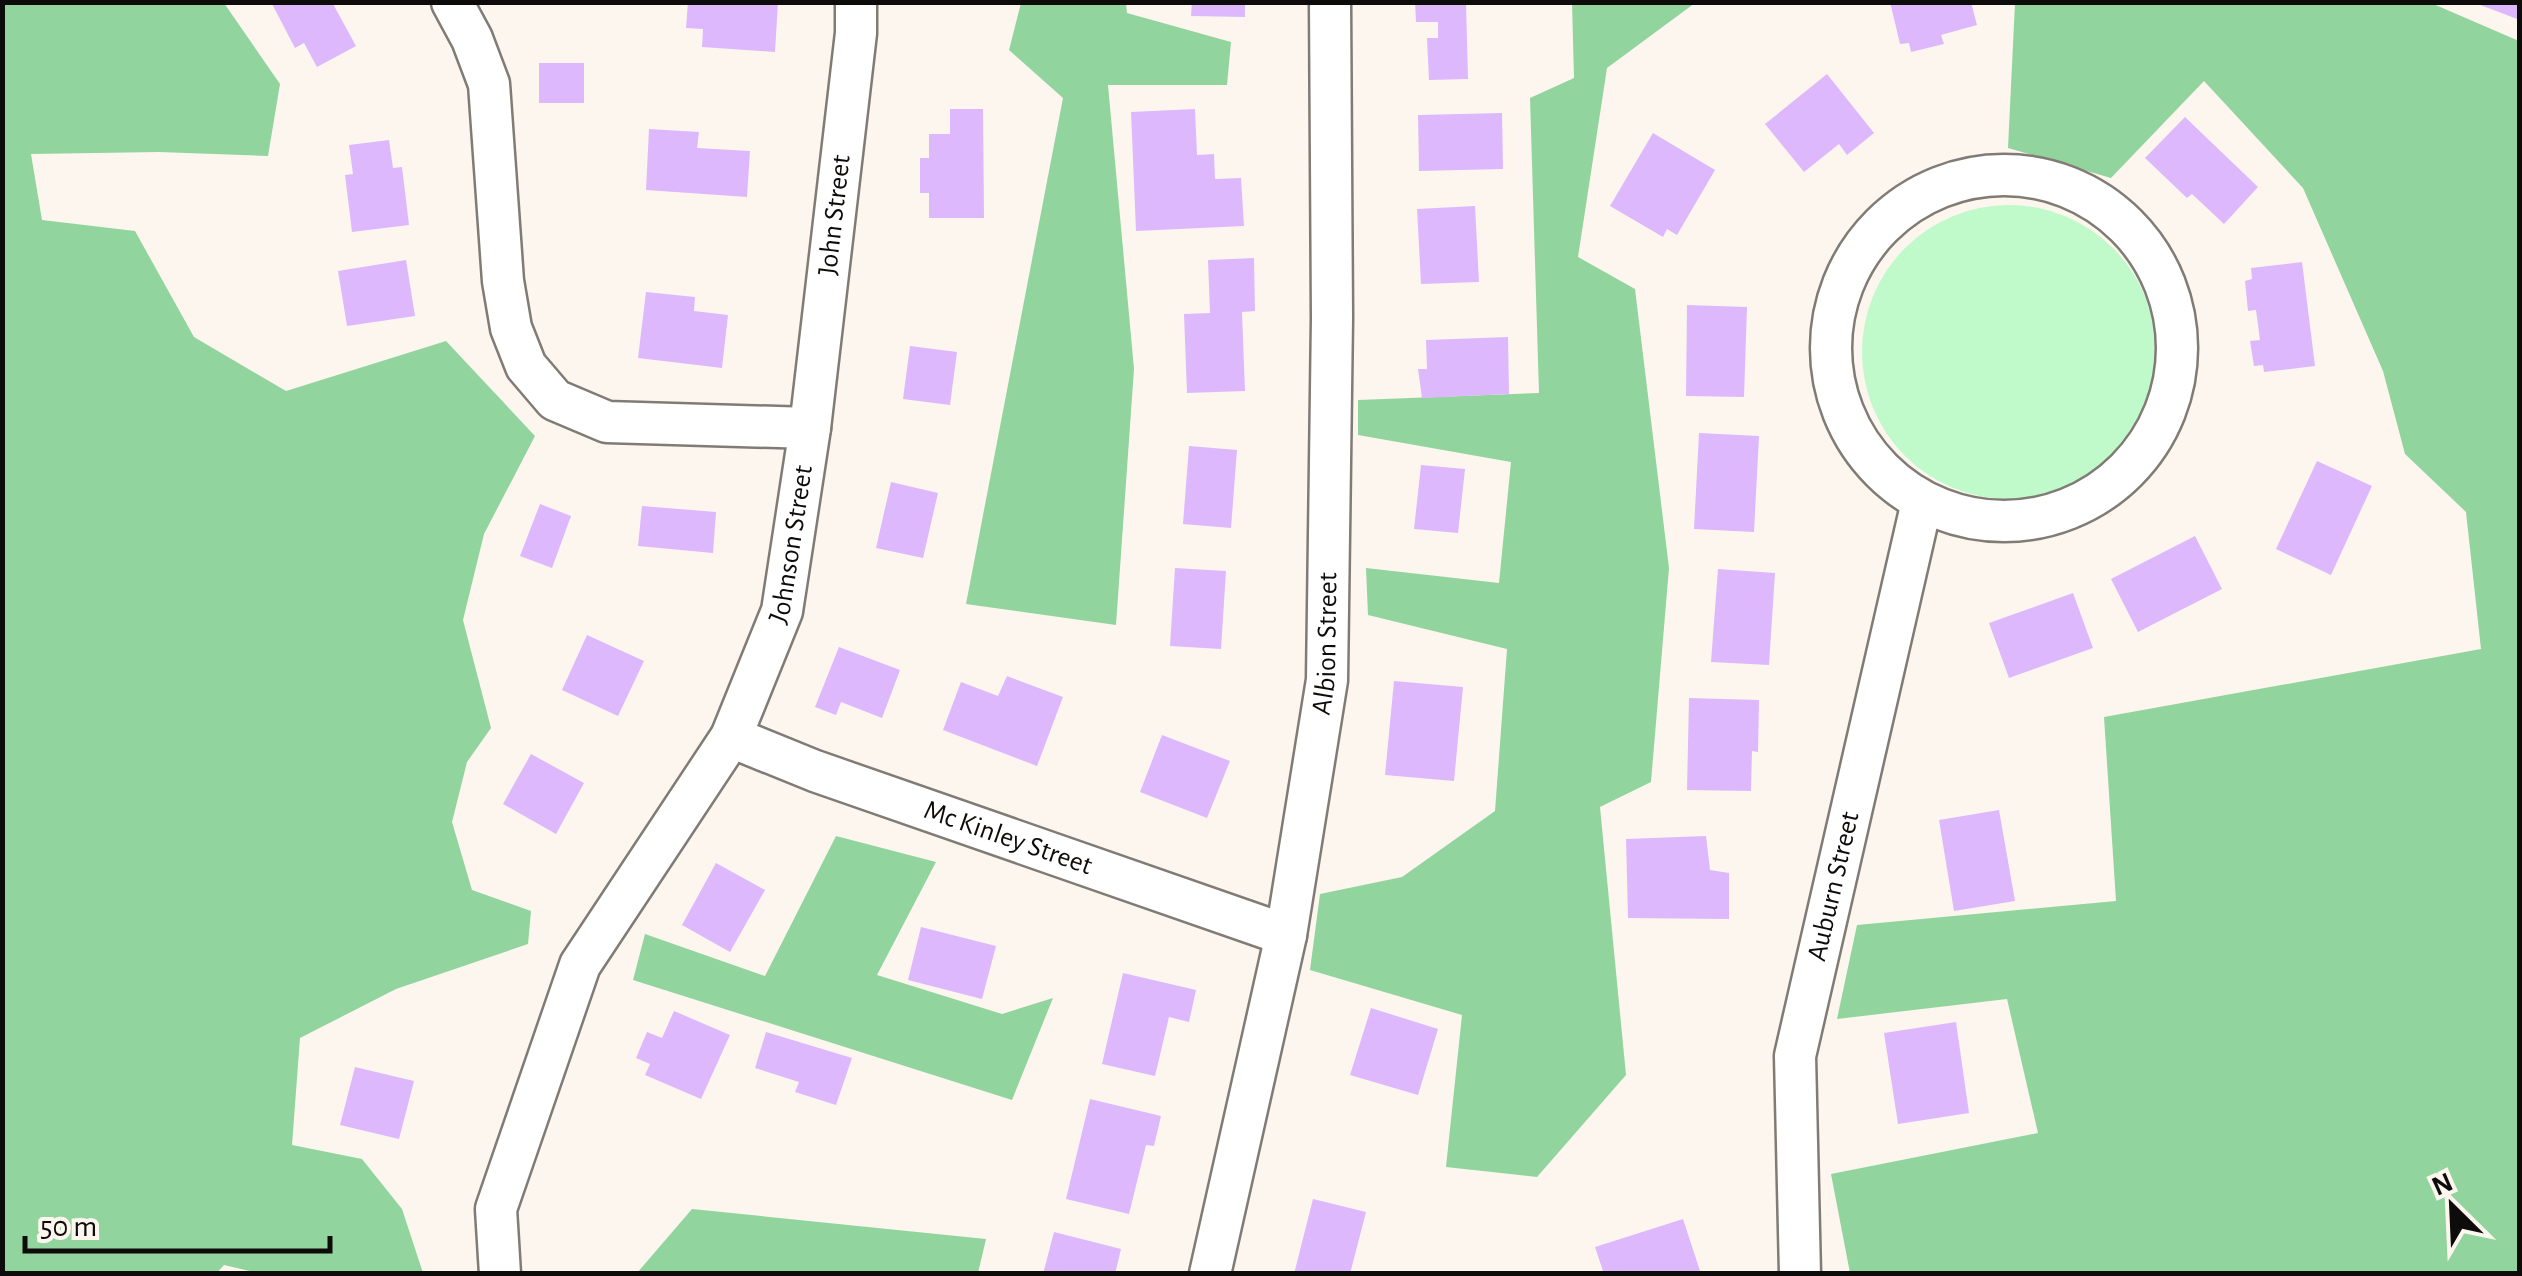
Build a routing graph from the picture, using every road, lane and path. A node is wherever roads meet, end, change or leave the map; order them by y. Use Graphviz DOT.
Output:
graph roads {
  1 [pos="452,2"];
  2 [pos="856,2"];
  3 [pos="1330,2"];
  4 [pos="810,428"];
  5 [pos="1921,506"];
  6 [pos="731,737"];
  7 [pos="1286,935"];
  8 [pos="500,1274"];
  9 [pos="1210,1274"];
  10 [pos="1800,1274"];
  1 -- 4 [label="street, Johnson Street"];
  2 -- 4 [label="street, John Street"];
  3 -- 7 [label="street, Albion Street"];
  4 -- 6 [label="street, Johnson Street"];
  5 -- 5 [label="street"];
  5 -- 10 [label="street, Auburn Street"];
  6 -- 7 [label="street, Mc Kinley Street"];
  6 -- 8 [label="street, Johnson Street"];
  7 -- 9 [label="street, Albion Street"];
}
